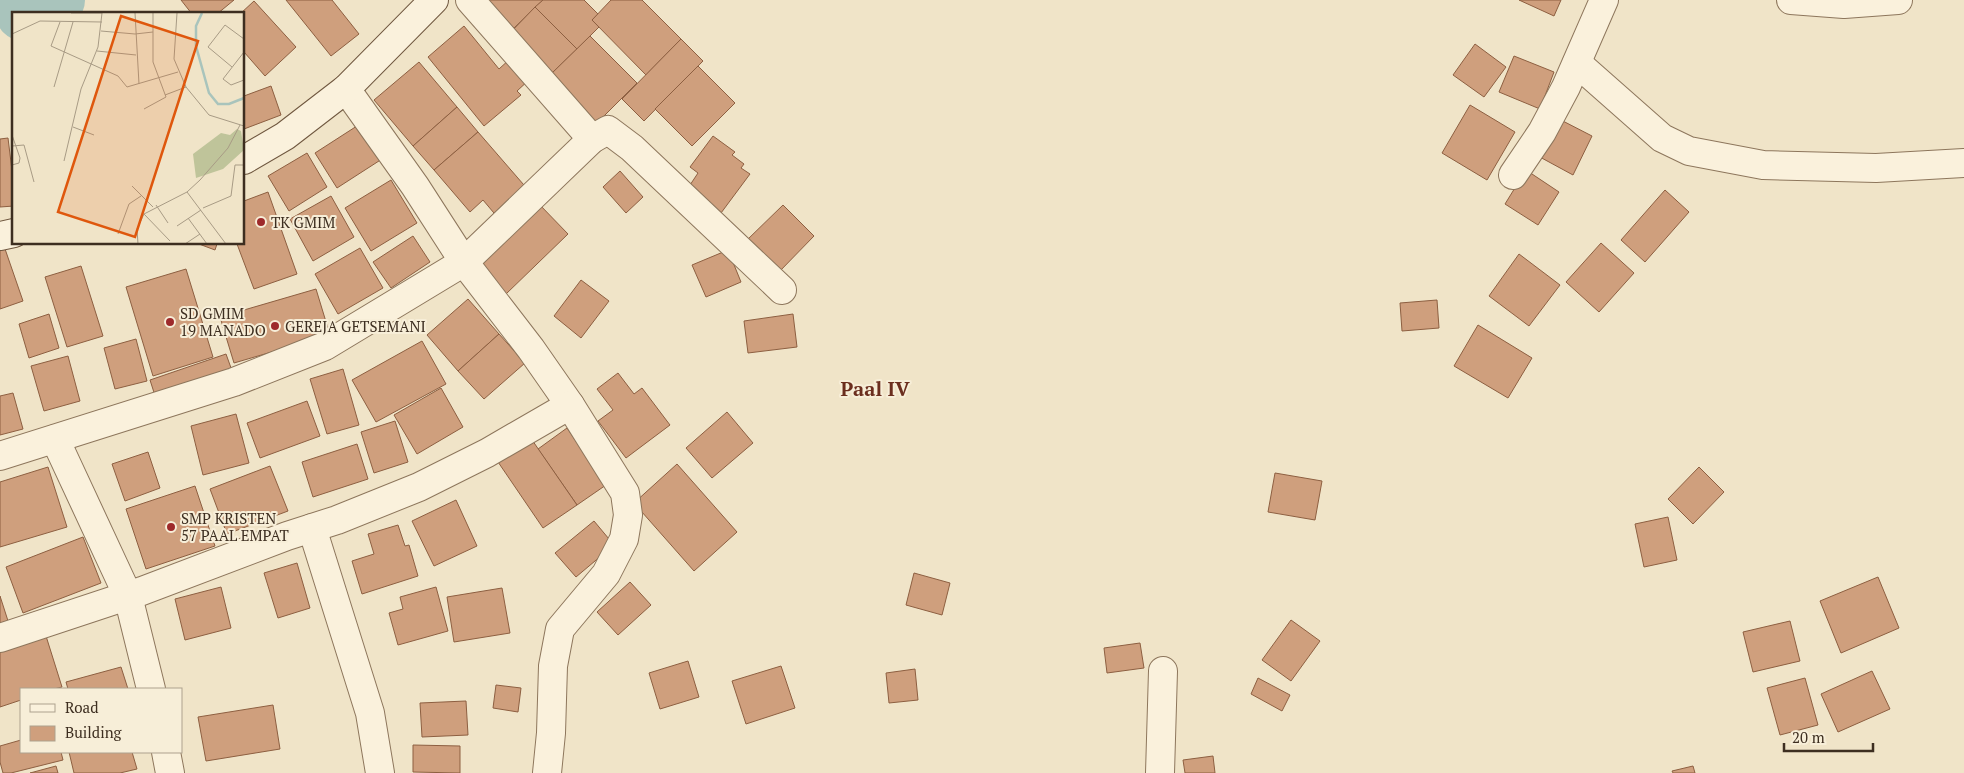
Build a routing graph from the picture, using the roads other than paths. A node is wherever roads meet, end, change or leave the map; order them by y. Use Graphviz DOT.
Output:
graph roads {
  1 [pos="434,0"];
  2 [pos="470,0"];
  3 [pos="1604,0"];
  4 [pos="1791,0"];
  5 [pos="1898,0"];
  6 [pos="1577,63"];
  7 [pos="346,89"];
  8 [pos="592,138"];
  9 [pos="245,159"];
  10 [pos="1964,163"];
  11 [pos="1513,175"];
  12 [pos="464,262"];
  13 [pos="782,290"];
  14 [pos="570,406"];
  15 [pos="55,439"];
  16 [pos="0,456"];
  17 [pos="312,528"];
  18 [pos="128,596"];
  19 [pos="0,638"];
  20 [pos="1163,671"];
  21 [pos="151,688"];
  22 [pos="166,753"];
  23 [pos="170,773"];
  24 [pos="380,773"];
  25 [pos="547,773"];
  26 [pos="1160,773"];
  1 -- 7 [label="street"];
  2 -- 8 [label="street"];
  3 -- 6 [label="street"];
  4 -- 5 [label="street"];
  6 -- 10 [label="street"];
  6 -- 11 [label="street"];
  7 -- 9 [label="street"];
  7 -- 12 [label="street"];
  8 -- 12 [label="street"];
  8 -- 13 [label="street"];
  12 -- 14 [label="street"];
  12 -- 15 [label="street"];
  14 -- 17 [label="street"];
  14 -- 25 [label="street"];
  15 -- 16 [label="street"];
  15 -- 18 [label="street"];
  17 -- 18 [label="street"];
  17 -- 24 [label="street"];
  18 -- 19 [label="street"];
  18 -- 21 [label="street"];
  20 -- 26 [label="street"];
  22 -- 23 [label="street"];
}
